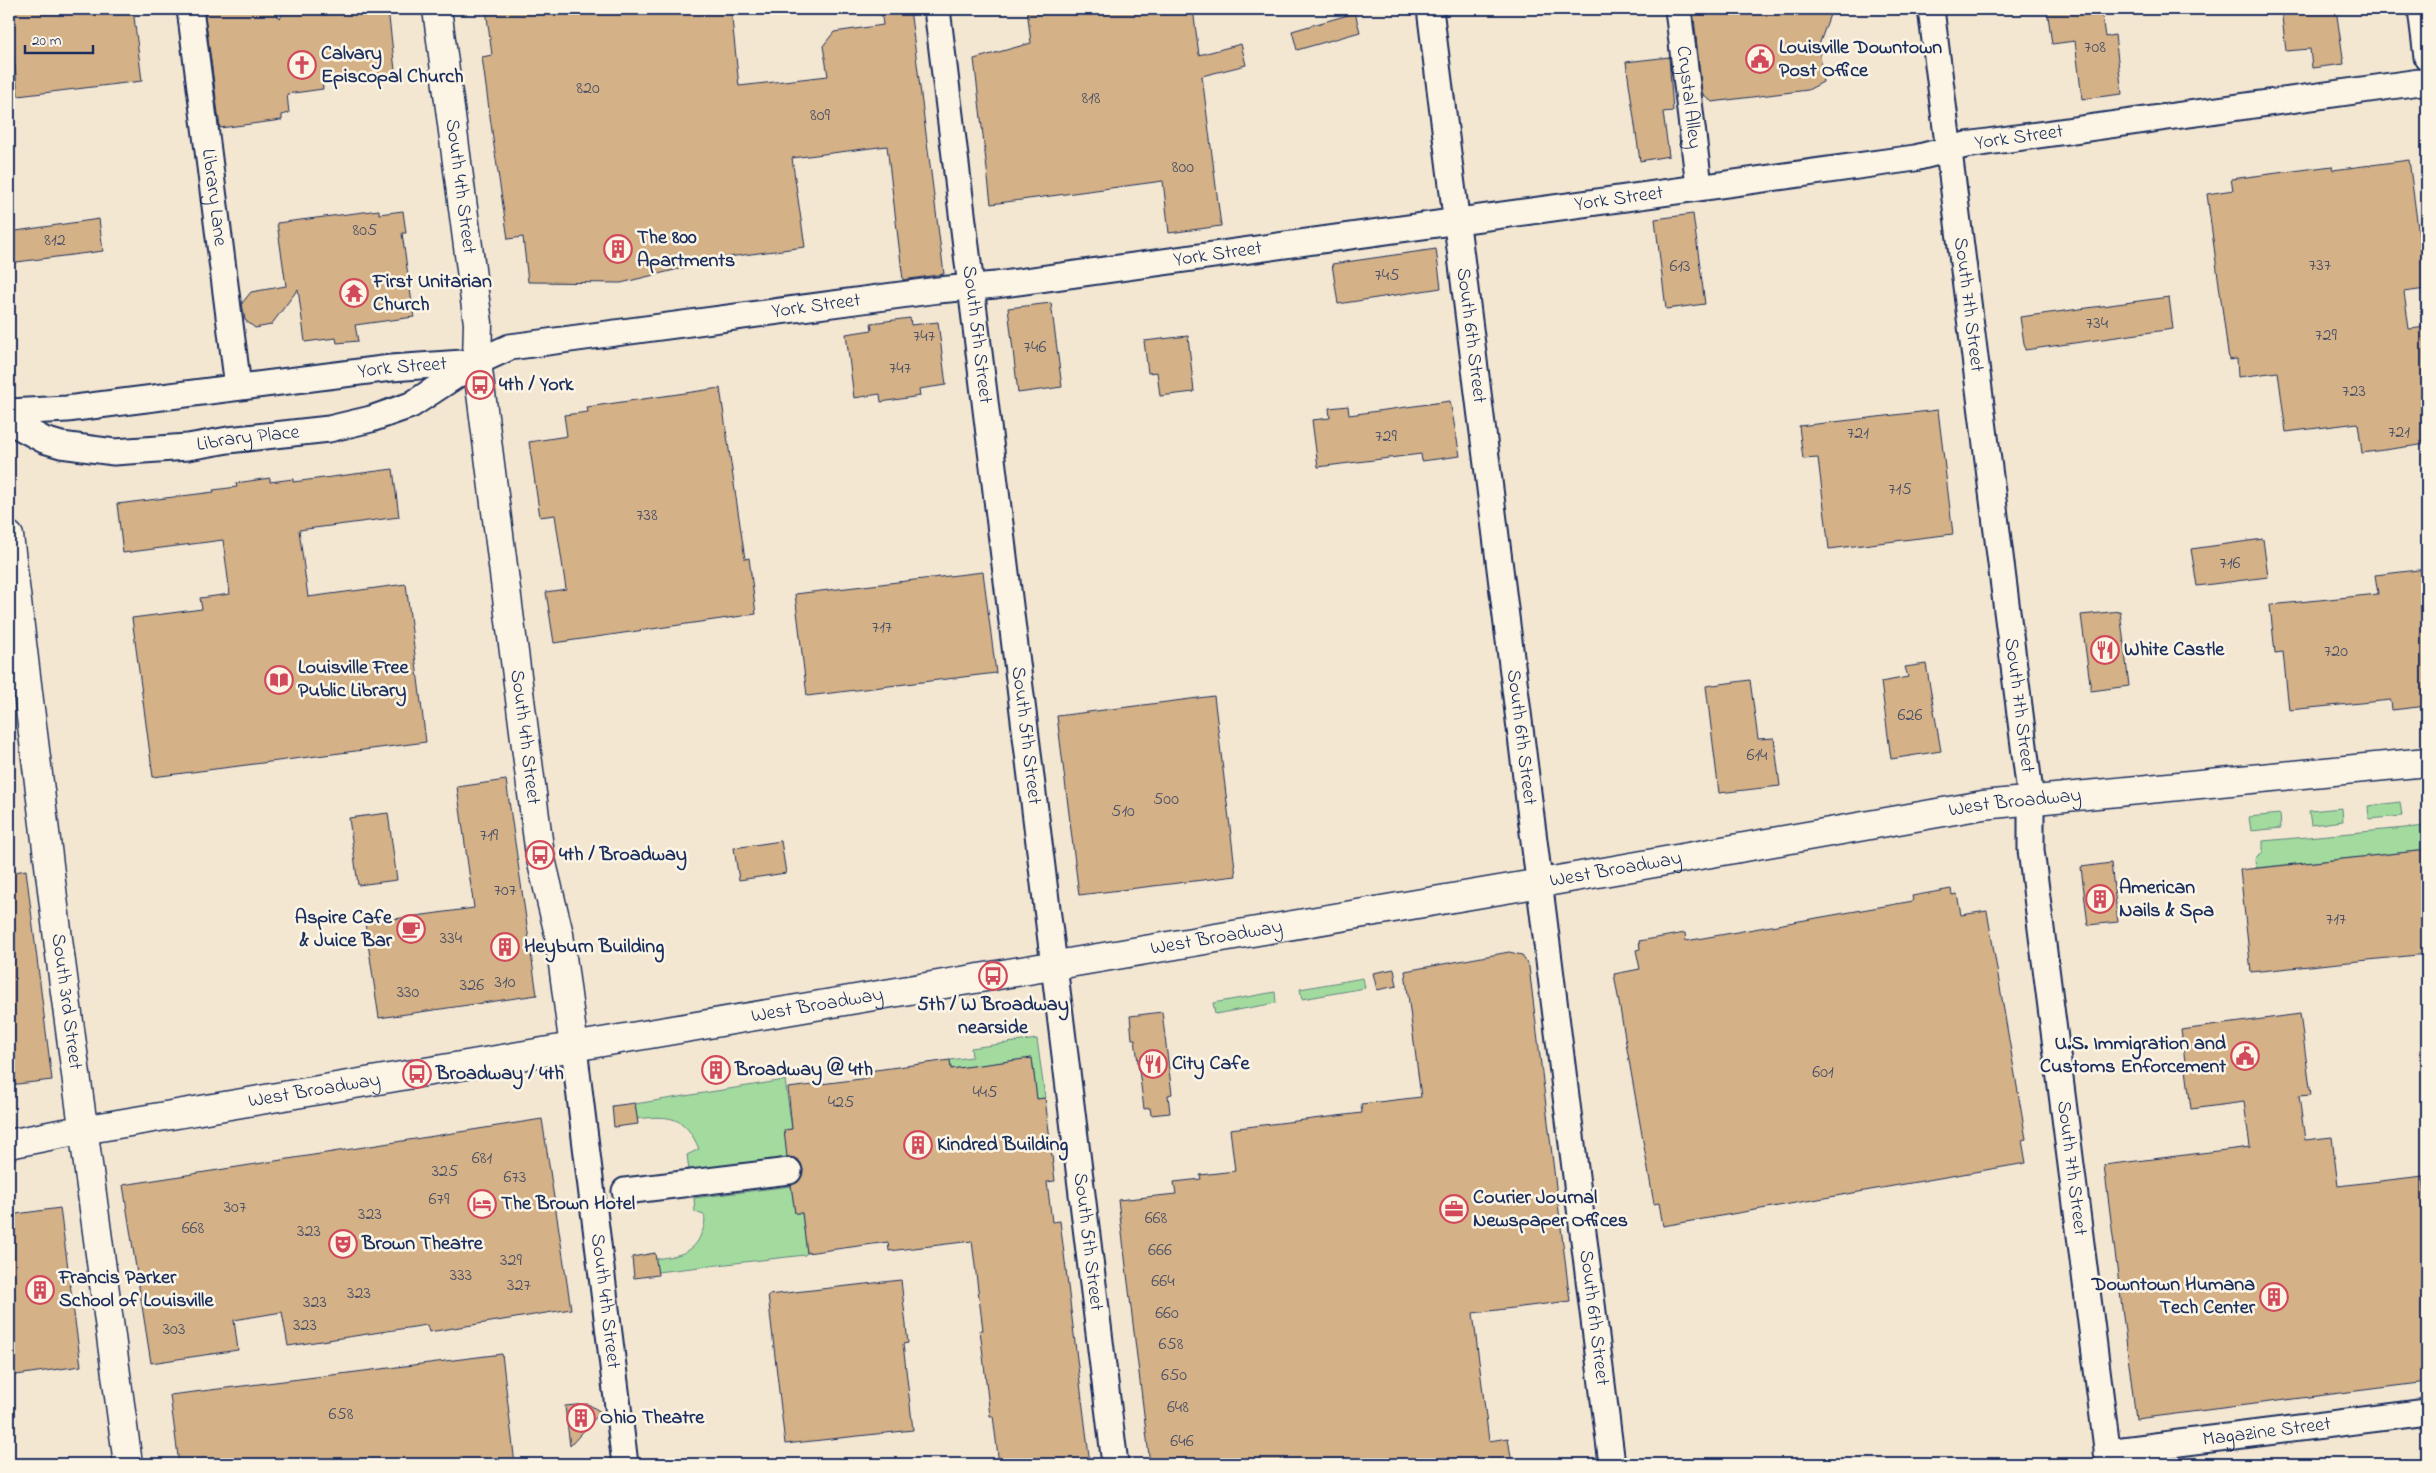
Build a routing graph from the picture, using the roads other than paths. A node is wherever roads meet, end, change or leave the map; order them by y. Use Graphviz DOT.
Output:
graph roads {
  1 [pos="190,9"];
  2 [pos="437,9"];
  3 [pos="936,9"];
  4 [pos="1430,9"];
  5 [pos="1678,9"];
  6 [pos="1931,9"];
  7 [pos="2421,9"];
  8 [pos="2427,57"];
  9 [pos="2427,81"];
  10 [pos="1948,150"];
  11 [pos="1699,186"];
  12 [pos="1456,220"];
  13 [pos="971,287"];
  14 [pos="477,362"];
  15 [pos="238,387"];
  16 [pos="9,412"];
  17 [pos="9,421"];
  18 [pos="9,536"];
  19 [pos="2427,762"];
  20 [pos="2031,801"];
  21 [pos="1541,883"];
  22 [pos="1053,966"];
  23 [pos="574,1048"];
  24 [pos="85,1131"];
  25 [pos="9,1144"];
  26 [pos="789,1171"];
  27 [pos="625,1191"];
  28 [pos="2427,1412"];
  29 [pos="2108,1458"];
  30 [pos="128,1464"];
  31 [pos="625,1464"];
  32 [pos="1115,1464"];
  33 [pos="1612,1464"];
  1 -- 15 [label="street, Library Lane"];
  2 -- 14 [label="main road, South 4th Street"];
  3 -- 13 [label="street, South 5th Street"];
  4 -- 12 [label="street, South 6th Street"];
  5 -- 11 [label="street, Crystal Alley"];
  6 -- 10 [label="street, South 7th Street"];
  7 -- 8 [label="street"];
  9 -- 10 [label="street, York Street"];
  10 -- 11 [label="street, York Street"];
  10 -- 20 [label="street, South 7th Street"];
  11 -- 12 [label="street, York Street"];
  12 -- 13 [label="street, York Street"];
  12 -- 21 [label="street, South 6th Street"];
  13 -- 14 [label="street, York Street"];
  13 -- 22 [label="street, South 5th Street"];
  14 -- 15 [label="street, York Street"];
  14 -- 17 [label="street, Library Place"];
  14 -- 23 [label="main road, South 4th Street"];
  15 -- 16 [label="street, York Street"];
  18 -- 24 [label="main road, South 3rd Street"];
  19 -- 20 [label="main road, West Broadway"];
  20 -- 21 [label="main road, West Broadway"];
  20 -- 29 [label="street, South 7th Street"];
  21 -- 22 [label="main road, West Broadway"];
  21 -- 33 [label="street, South 6th Street"];
  22 -- 23 [label="main road, West Broadway"];
  22 -- 32 [label="street, South 5th Street"];
  23 -- 24 [label="main road, West Broadway"];
  23 -- 31 [label="street, South 4th Street"];
  24 -- 25 [label="main road, West Broadway"];
  24 -- 30 [label="main road, South 3rd Street"];
  26 -- 27 [label="street"];
  28 -- 29 [label="street, Magazine Street"];
}
